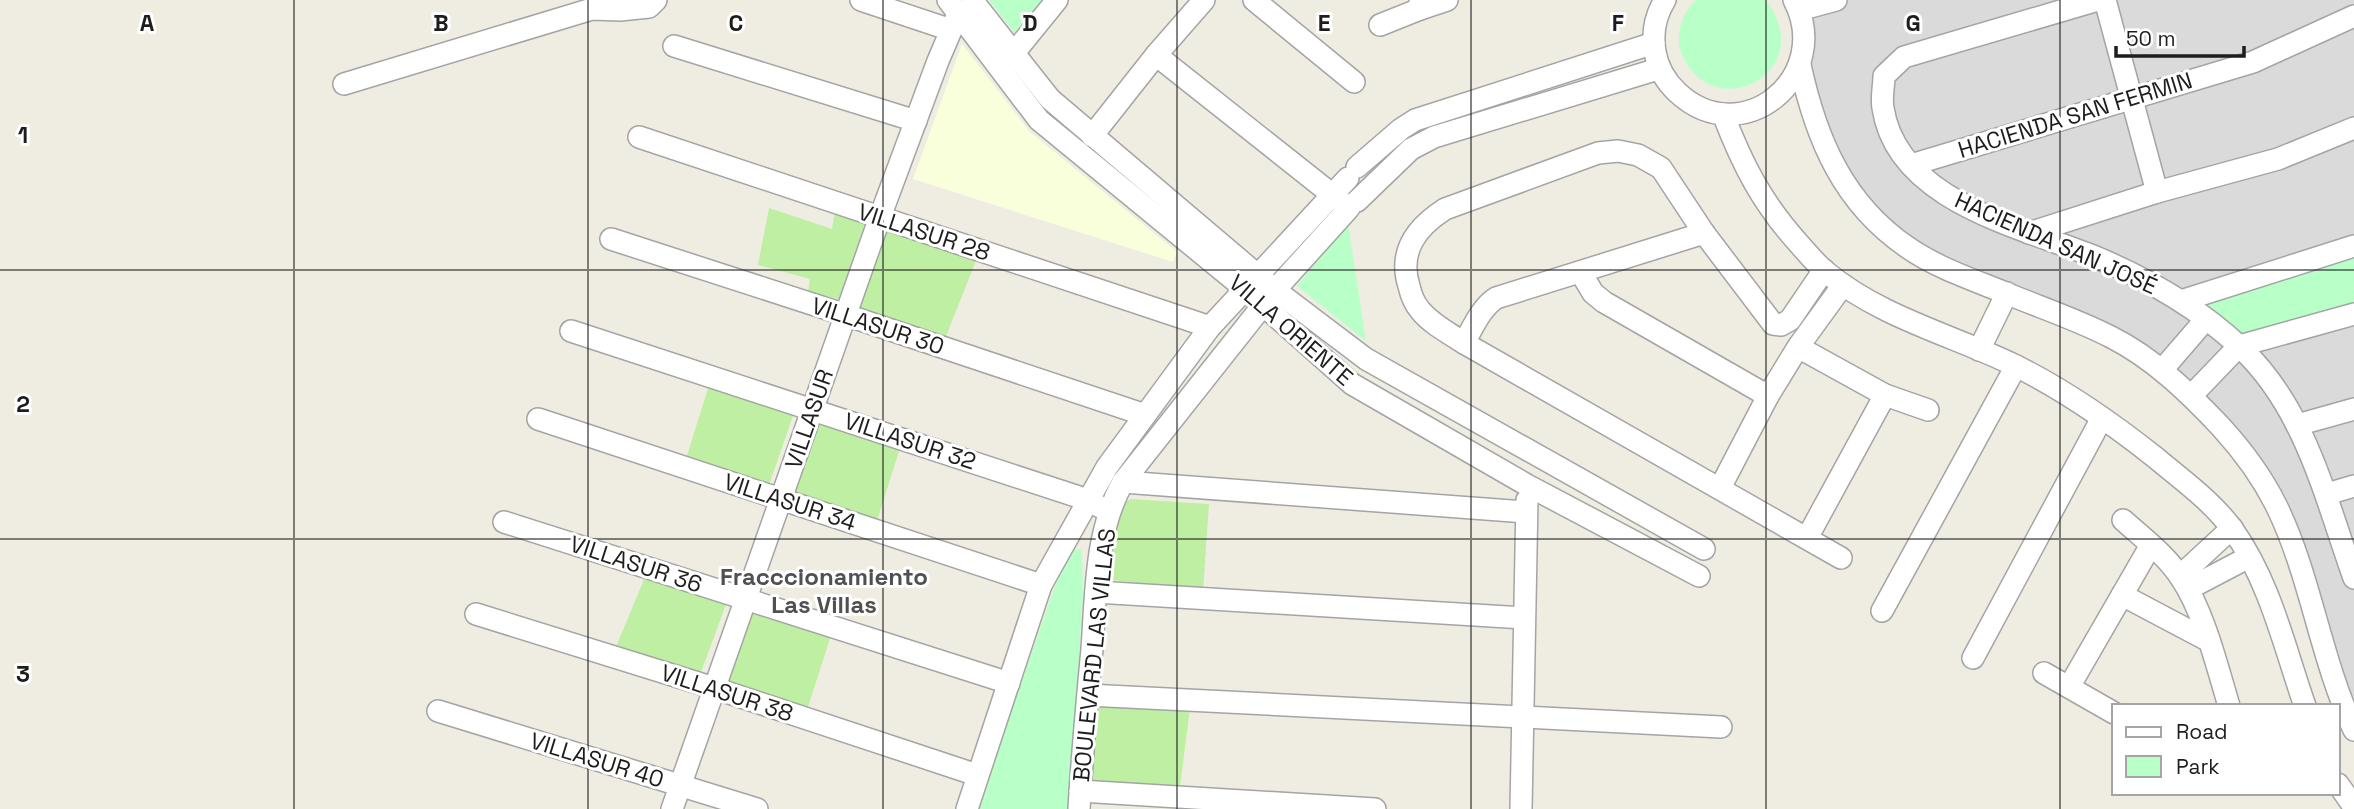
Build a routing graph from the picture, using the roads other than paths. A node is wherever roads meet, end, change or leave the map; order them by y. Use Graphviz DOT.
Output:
graph roads {
  1 [pos="1057,0"];
  2 [pos="1204,0"];
  3 [pos="1254,0"];
  4 [pos="1447,0"];
  5 [pos="1665,0"];
  6 [pos="1836,0"];
  7 [pos="2098,0"];
  8 [pos="2105,0"];
  9 [pos="864,1"];
  10 [pos="652,4"];
  11 [pos="1420,4"];
  12 [pos="590,5"];
  13 [pos="1797,5"];
  14 [pos="957,11"];
  15 [pos="2354,16"];
  16 [pos="1380,25"];
  17 [pos="1654,43"];
  18 [pos="674,46"];
  19 [pos="1014,53"];
  20 [pos="1156,55"];
  21 [pos="1800,65"];
  22 [pos="1658,69"];
  23 [pos="1000,70"];
  24 [pos="1354,82"];
  25 [pos="344,84"];
  26 [pos="2133,96"];
  27 [pos="1723,114"];
  28 [pos="916,121"];
  29 [pos="2354,128"];
  30 [pos="1092,136"];
  31 [pos="639,137"];
  32 [pos="1382,144"];
  33 [pos="1911,165"];
  34 [pos="1392,167"];
  35 [pos="1349,189"];
  36 [pos="2157,192"];
  37 [pos="880,217"];
  38 [pos="1704,233"];
  39 [pos="2029,233"];
  40 [pos="611,239"];
  41 [pos="2354,246"];
  42 [pos="1824,270"];
  43 [pos="1581,273"];
  44 [pos="1252,282"];
  45 [pos="1843,285"];
  46 [pos="2007,293"];
  47 [pos="1269,298"];
  48 [pos="2181,301"];
  49 [pos="2354,314"];
  50 [pos="846,315"];
  51 [pos="2206,319"];
  52 [pos="1209,327"];
  53 [pos="571,331"];
  54 [pos="1464,343"];
  55 [pos="2239,346"];
  56 [pos="1798,347"];
  57 [pos="1979,349"];
  58 [pos="2015,366"];
  59 [pos="2162,370"];
  60 [pos="1885,395"];
  61 [pos="1768,396"];
  62 [pos="2191,396"];
  63 [pos="812,409"];
  64 [pos="2354,409"];
  65 [pos="1928,411"];
  66 [pos="1144,415"];
  67 [pos="2102,418"];
  68 [pos="538,419"];
  69 [pos="2297,425"];
  70 [pos="1541,459"];
  71 [pos="1123,482"];
  72 [pos="1527,485"];
  73 [pos="2354,486"];
  74 [pos="1720,488"];
  75 [pos="2326,494"];
  76 [pos="781,499"];
  77 [pos="1088,500"];
  78 [pos="1109,512"];
  79 [pos="1526,512"];
  80 [pos="2123,520"];
  81 [pos="504,522"];
  82 [pos="2232,528"];
  83 [pos="1807,538"];
  84 [pos="2347,539"];
  85 [pos="2151,545"];
  86 [pos="1704,549"];
  87 [pos="2249,556"];
  88 [pos="1841,558"];
  89 [pos="1699,576"];
  90 [pos="2354,578"];
  91 [pos="2184,582"];
  92 [pos="1041,585"];
  93 [pos="1096,592"];
  94 [pos="2122,595"];
  95 [pos="745,600"];
  96 [pos="1882,611"];
  97 [pos="476,614"];
  98 [pos="2314,614"];
  99 [pos="1524,618"];
  100 [pos="2278,625"];
  101 [pos="2209,641"];
  102 [pos="1973,658"];
  103 [pos="2044,673"];
  104 [pos="1009,683"];
  105 [pos="2069,687"];
  106 [pos="714,688"];
  107 [pos="1088,695"];
  108 [pos="2228,704"];
  109 [pos="2304,704"];
  110 [pos="438,711"];
  111 [pos="2112,712"];
  112 [pos="1523,717"];
  113 [pos="1721,727"];
  114 [pos="2354,730"];
  115 [pos="977,775"];
  116 [pos="680,785"];
  117 [pos="2340,787"];
  118 [pos="1079,800"];
  119 [pos="2354,807"];
  120 [pos="672,809"];
  121 [pos="757,809"];
  122 [pos="967,809"];
  123 [pos="1375,809"];
  124 [pos="1521,809"];
  1 -- 19 [label="street"];
  2 -- 20 [label="street"];
  3 -- 24 [label="street"];
  4 -- 11 [label="street"];
  5 -- 17 [label="street"];
  6 -- 13 [label="street"];
  7 -- 33 [label="street, HACIENDA SAN JOSÉ"];
  8 -- 26 [label="street"];
  9 -- 14 [label="street"];
  10 -- 12 [label="street"];
  11 -- 16 [label="street"];
  12 -- 25 [label="street"];
  13 -- 21 [label="street"];
  14 -- 19 [label="street, VILLA ORIENTE"];
  14 -- 23 [label="street, VILLA ORIENTE"];
  14 -- 28 [label="street, VILLASUR"];
  15 -- 26 [label="street, HACIENDA SAN FERMIN"];
  17 -- 22 [label="street"];
  17 -- 32 [label="street, BOULEVARD LAS VILLAS"];
  18 -- 28 [label="street"];
  19 -- 23 [label="street"];
  19 -- 30 [label="street, VILLA ORIENTE"];
  20 -- 30 [label="street"];
  20 -- 35 [label="street"];
  21 -- 27 [label="street"];
  21 -- 46 [label="street"];
  22 -- 27 [label="street"];
  22 -- 34 [label="street, BOULEVARD LAS VILLAS"];
  23 -- 44 [label="street, VILLA ORIENTE"];
  26 -- 33 [label="street, HACIENDA SAN FERMIN"];
  26 -- 36 [label="street"];
  27 -- 42 [label="street"];
  28 -- 37 [label="street, VILLASUR"];
  29 -- 36 [label="street"];
  30 -- 44 [label="street, VILLA ORIENTE"];
  31 -- 37 [label="street, VILLASUR 28"];
  32 -- 34 [label="street"];
  32 -- 35 [label="street, BOULEVARD LAS VILLAS"];
  33 -- 39 [label="street, HACIENDA SAN JOSÉ"];
  34 -- 35 [label="street, BOULEVARD LAS VILLAS"];
  35 -- 44 [label="street, BOULEVARD LAS VILLAS"];
  35 -- 47 [label="street, BOULEVARD LAS VILLAS"];
  36 -- 39 [label="street"];
  37 -- 50 [label="street, VILLASUR"];
  37 -- 52 [label="street, VILLASUR 28"];
  38 -- 42 [label="street"];
  38 -- 43 [label="street"];
  38 -- 54 [label="street"];
  39 -- 48 [label="street, HACIENDA SAN JOSÉ"];
  40 -- 50 [label="street, VILLASUR 30"];
  41 -- 48 [label="street"];
  42 -- 45 [label="street"];
  43 -- 54 [label="street"];
  43 -- 61 [label="street"];
  44 -- 47 [label="street, VILLA ORIENTE"];
  44 -- 52 [label="street, BOULEVARD LAS VILLAS"];
  45 -- 56 [label="street"];
  45 -- 57 [label="street"];
  46 -- 57 [label="street"];
  46 -- 59 [label="street"];
  47 -- 70 [label="street, VILLA ORIENTE"];
  47 -- 71 [label="street, BOULEVARD LAS VILLAS"];
  47 -- 72 [label="street, VILLA ORIENTE"];
  48 -- 51 [label="street, HACIENDA SAN JOSÉ"];
  49 -- 55 [label="street"];
  50 -- 63 [label="street, VILLASUR"];
  50 -- 66 [label="street, VILLASUR 30"];
  51 -- 55 [label="street, HACIENDA SAN JOSÉ"];
  51 -- 59 [label="street"];
  52 -- 66 [label="street, BOULEVARD LAS VILLAS"];
  53 -- 63 [label="street, VILLASUR 32"];
  54 -- 74 [label="street"];
  55 -- 62 [label="street"];
  55 -- 69 [label="street, HACIENDA SAN JOSÉ"];
  56 -- 60 [label="street"];
  56 -- 61 [label="street"];
  57 -- 58 [label="street"];
  58 -- 67 [label="street"];
  58 -- 96 [label="street"];
  59 -- 62 [label="street"];
  60 -- 65 [label="street"];
  60 -- 83 [label="street"];
  61 -- 74 [label="street"];
  62 -- 98 [label="street"];
  63 -- 76 [label="street, VILLASUR"];
  63 -- 77 [label="street, VILLASUR 32"];
  64 -- 69 [label="street"];
  66 -- 77 [label="street, BOULEVARD LAS VILLAS"];
  67 -- 82 [label="street"];
  67 -- 102 [label="street"];
  68 -- 76 [label="street, VILLASUR 34"];
  69 -- 75 [label="street, HACIENDA SAN JOSÉ"];
  70 -- 72 [label="street"];
  70 -- 86 [label="street, VILLA ORIENTE"];
  71 -- 78 [label="street, BOULEVARD LAS VILLAS"];
  71 -- 79 [label="street"];
  72 -- 79 [label="street"];
  72 -- 89 [label="street, VILLA ORIENTE"];
  73 -- 75 [label="street"];
  74 -- 83 [label="street"];
  75 -- 84 [label="street, HACIENDA SAN JOSÉ"];
  76 -- 92 [label="street, VILLASUR 34"];
  76 -- 95 [label="street, VILLASUR"];
  77 -- 78 [label="street, VILLASUR 32"];
  77 -- 92 [label="street, BOULEVARD LAS VILLAS"];
  78 -- 93 [label="street, BOULEVARD LAS VILLAS"];
  79 -- 99 [label="street"];
  80 -- 85 [label="street"];
  81 -- 95 [label="street, VILLASUR 36"];
  82 -- 87 [label="street"];
  82 -- 91 [label="street"];
  83 -- 88 [label="street"];
  84 -- 90 [label="street, HACIENDA SAN JOSÉ"];
  85 -- 91 [label="street"];
  85 -- 94 [label="street"];
  87 -- 91 [label="street"];
  87 -- 100 [label="street"];
  91 -- 101 [label="street"];
  92 -- 104 [label="street, BOULEVARD LAS VILLAS"];
  93 -- 99 [label="street"];
  93 -- 107 [label="street, BOULEVARD LAS VILLAS"];
  94 -- 101 [label="street"];
  94 -- 105 [label="street"];
  95 -- 104 [label="street, VILLASUR 36"];
  95 -- 106 [label="street, VILLASUR"];
  97 -- 106 [label="street, VILLASUR 38"];
  98 -- 100 [label="street"];
  98 -- 114 [label="street"];
  99 -- 112 [label="street"];
  100 -- 109 [label="street"];
  101 -- 108 [label="street"];
  103 -- 105 [label="street"];
  104 -- 115 [label="street, BOULEVARD LAS VILLAS"];
  105 -- 111 [label="street"];
  106 -- 115 [label="street, VILLASUR 38"];
  106 -- 116 [label="street, VILLASUR"];
  107 -- 112 [label="street"];
  107 -- 118 [label="street, BOULEVARD LAS VILLAS"];
  110 -- 116 [label="street, VILLASUR 40"];
  112 -- 113 [label="street"];
  112 -- 124 [label="street"];
  115 -- 122 [label="street, BOULEVARD LAS VILLAS"];
  116 -- 120 [label="street, VILLASUR"];
  116 -- 121 [label="street, VILLASUR 40"];
  117 -- 119 [label="street"];
  118 -- 123 [label="street"];
}
